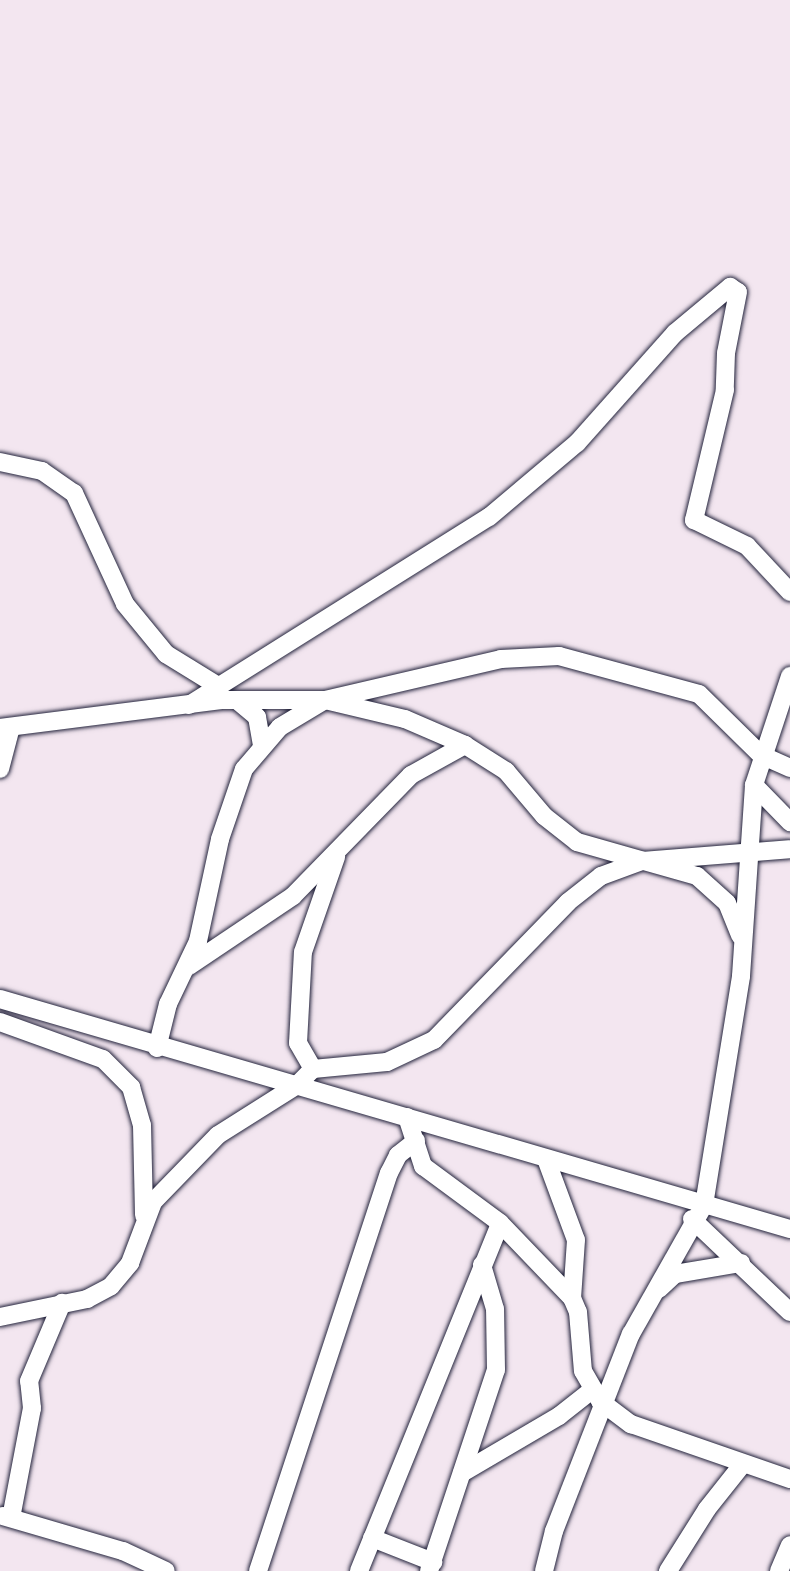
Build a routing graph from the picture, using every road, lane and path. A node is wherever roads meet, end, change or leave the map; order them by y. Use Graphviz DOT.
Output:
graph roads {
  1 [pos="0,462"];
  2 [pos="790,592"];
  3 [pos="790,676"];
  4 [pos="218,686"];
  5 [pos="325,700"];
  6 [pos="238,701"];
  7 [pos="189,705"];
  8 [pos="5,728"];
  9 [pos="262,745"];
  10 [pos="465,745"];
  11 [pos="761,755"];
  12 [pos="790,768"];
  13 [pos="0,769"];
  14 [pos="754,785"];
  15 [pos="790,822"];
  16 [pos="340,847"];
  17 [pos="790,849"];
  18 [pos="751,852"];
  19 [pos="642,861"];
  20 [pos="743,956"];
  21 [pos="186,968"];
  22 [pos="0,999"];
  23 [pos="0,1022"];
  24 [pos="157,1048"];
  25 [pos="313,1069"];
  26 [pos="297,1085"];
  27 [pos="407,1117"];
  28 [pos="416,1141"];
  29 [pos="546,1159"];
  30 [pos="698,1212"];
  31 [pos="144,1215"];
  32 [pos="500,1223"];
  33 [pos="790,1229"];
  34 [pos="741,1263"];
  35 [pos="482,1265"];
  36 [pos="572,1298"];
  37 [pos="62,1303"];
  38 [pos="642,1310"];
  39 [pos="790,1312"];
  40 [pos="0,1317"];
  41 [pos="592,1390"];
  42 [pos="607,1407"];
  43 [pos="742,1465"];
  44 [pos="462,1473"];
  45 [pos="790,1479"];
  46 [pos="6,1516"];
  47 [pos="372,1538"];
  48 [pos="790,1545"];
  49 [pos="431,1566"];
  50 [pos="676,1569"];
  51 [pos="166,1571"];
  52 [pos="258,1571"];
  53 [pos="359,1571"];
  54 [pos="544,1571"];
  55 [pos="779,1571"];
  1 -- 4 [label="street"];
  2 -- 4 [label="street"];
  3 -- 11 [label="street"];
  4 -- 7 [label="street"];
  5 -- 6 [label="street"];
  5 -- 9 [label="street"];
  5 -- 10 [label="street"];
  5 -- 11 [label="street"];
  6 -- 7 [label="street"];
  6 -- 9 [label="street"];
  7 -- 8 [label="street"];
  8 -- 13 [label="street"];
  9 -- 21 [label="street"];
  10 -- 16 [label="street"];
  10 -- 19 [label="street"];
  11 -- 12 [label="street"];
  11 -- 14 [label="street"];
  14 -- 15 [label="street"];
  14 -- 18 [label="street"];
  16 -- 21 [label="street"];
  16 -- 25 [label="street"];
  17 -- 18 [label="street"];
  18 -- 19 [label="street"];
  18 -- 20 [label="street"];
  19 -- 20 [label="street"];
  19 -- 25 [label="street"];
  20 -- 30 [label="street"];
  21 -- 24 [label="street"];
  22 -- 24 [label="street"];
  23 -- 31 [label="street"];
  24 -- 26 [label="street"];
  25 -- 26 [label="street"];
  26 -- 27 [label="street"];
  26 -- 31 [label="street"];
  27 -- 28 [label="street"];
  27 -- 29 [label="street"];
  28 -- 32 [label="street"];
  28 -- 52 [label="street"];
  29 -- 30 [label="street"];
  29 -- 36 [label="street"];
  30 -- 33 [label="street"];
  30 -- 34 [label="street"];
  30 -- 38 [label="street"];
  31 -- 37 [label="street"];
  32 -- 35 [label="street"];
  32 -- 36 [label="street"];
  34 -- 38 [label="street"];
  34 -- 39 [label="street"];
  35 -- 44 [label="street"];
  35 -- 47 [label="street"];
  36 -- 41 [label="street"];
  37 -- 40 [label="street"];
  37 -- 46 [label="street"];
  38 -- 42 [label="street"];
  41 -- 42 [label="street"];
  41 -- 44 [label="street"];
  42 -- 43 [label="street"];
  42 -- 54 [label="street"];
  43 -- 45 [label="street"];
  43 -- 50 [label="street"];
  44 -- 49 [label="street"];
  46 -- 51 [label="street"];
  47 -- 49 [label="street"];
  47 -- 53 [label="street"];
  48 -- 55 [label="street"];
}
